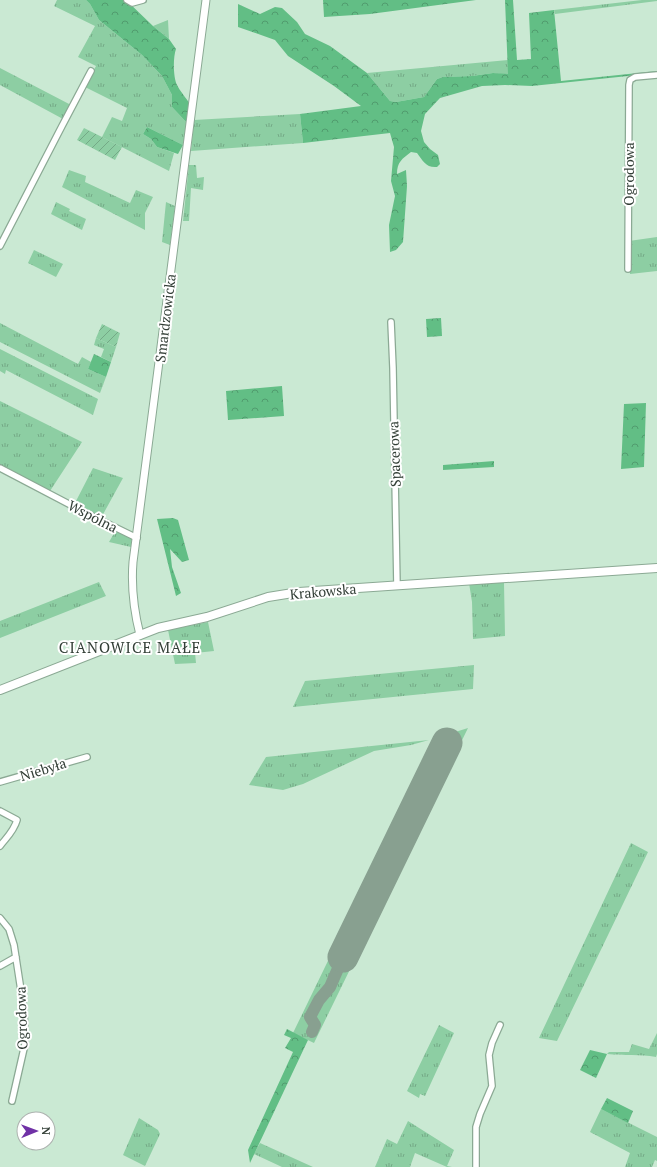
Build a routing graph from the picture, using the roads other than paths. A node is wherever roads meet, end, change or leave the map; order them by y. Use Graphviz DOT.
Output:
graph roads {
  1 [pos="127,0"];
  2 [pos="143,0"];
  3 [pos="206,0"];
  4 [pos="91,71"];
  5 [pos="657,75"];
  6 [pos="0,246"];
  7 [pos="628,269"];
  8 [pos="391,322"];
  9 [pos="0,468"];
  10 [pos="137,538"];
  11 [pos="657,568"];
  12 [pos="397,586"];
  13 [pos="140,635"];
  14 [pos="2,689"];
  15 [pos="87,757"];
  16 [pos="0,782"];
  17 [pos="0,811"];
  18 [pos="0,846"];
  19 [pos="0,918"];
  20 [pos="16,958"];
  21 [pos="0,966"];
  22 [pos="500,1025"];
  23 [pos="12,1101"];
  24 [pos="476,1167"];
  1 -- 2 [label="street"];
  3 -- 10 [label="street, Smardzowicka"];
  4 -- 6 [label="street"];
  5 -- 7 [label="street, Ogrodowa"];
  8 -- 12 [label="street, Spacerowa"];
  9 -- 10 [label="street, Wspólna"];
  10 -- 13 [label="street, Smardzowicka"];
  11 -- 12 [label="main road, Krakowska"];
  12 -- 13 [label="main road, Krakowska"];
  13 -- 14 [label="main road, Krakowska"];
  15 -- 16 [label="street, Niebyła"];
  17 -- 18 [label="street"];
  19 -- 20 [label="street, Ogrodowa"];
  20 -- 21 [label="street"];
  20 -- 23 [label="street, Ogrodowa"];
  22 -- 24 [label="street"];
}
